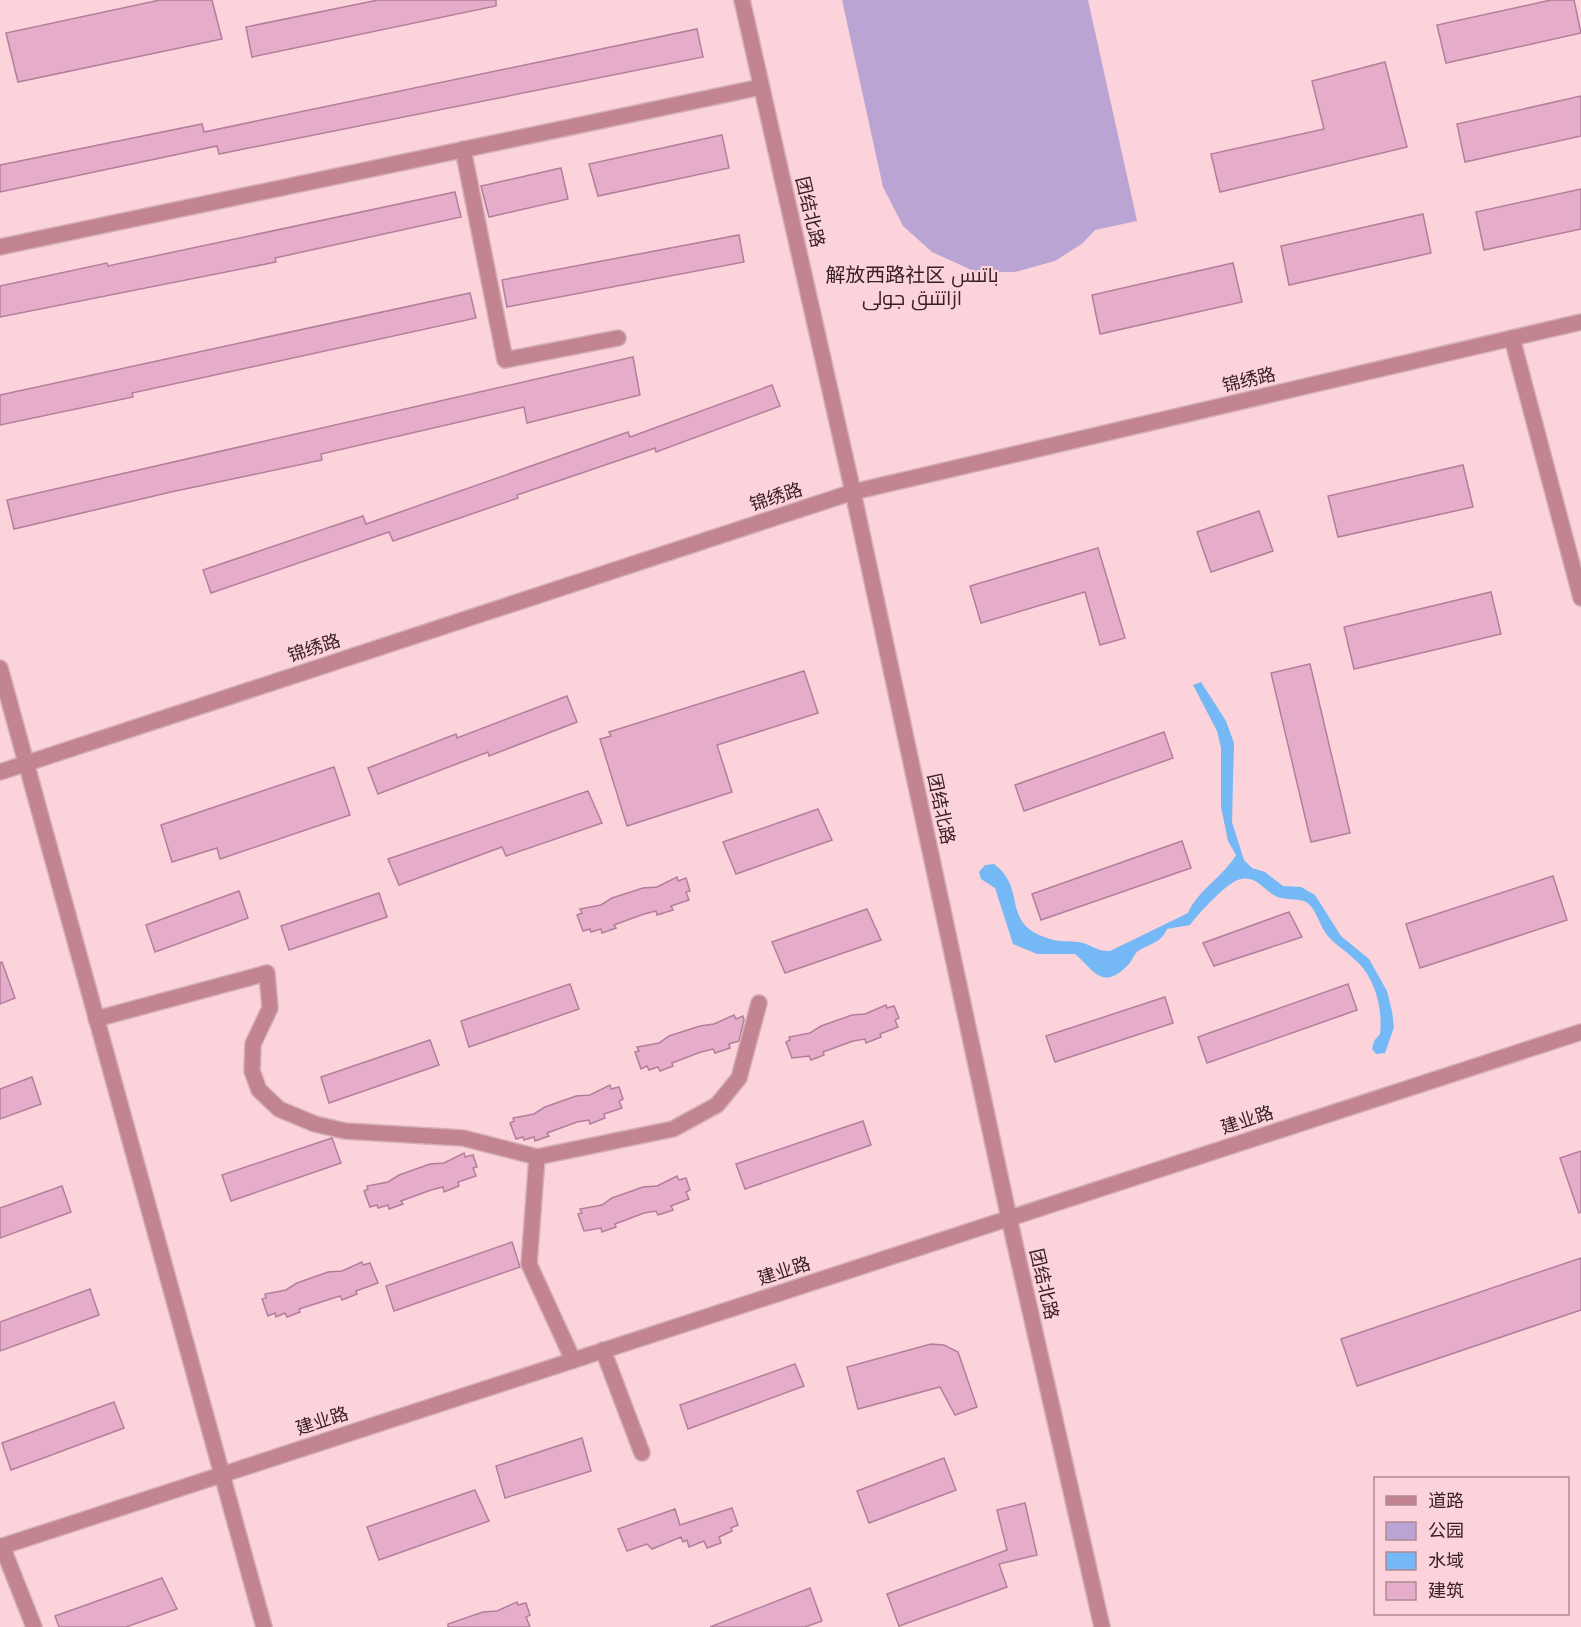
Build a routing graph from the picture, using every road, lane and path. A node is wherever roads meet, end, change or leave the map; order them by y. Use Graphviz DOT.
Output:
graph roads {
  1 [pos="742,0"];
  2 [pos="761,87"];
  3 [pos="463,149"];
  4 [pos="0,247"];
  5 [pos="1581,322"];
  6 [pos="618,338"];
  7 [pos="1512,338"];
  8 [pos="853,492"];
  9 [pos="1581,598"];
  10 [pos="0,668"];
  11 [pos="25,763"];
  12 [pos="0,772"];
  13 [pos="759,1003"];
  14 [pos="96,1019"];
  15 [pos="1581,1032"];
  16 [pos="537,1157"];
  17 [pos="1009,1218"];
  18 [pos="603,1350"];
  19 [pos="573,1360"];
  20 [pos="642,1453"];
  21 [pos="223,1474"];
  22 [pos="1,1546"];
  23 [pos="34,1627"];
  24 [pos="264,1627"];
  25 [pos="1102,1627"];
  1 -- 2 [label="street, 团结北路"];
  2 -- 3 [label="street"];
  2 -- 8 [label="street, 团结北路"];
  3 -- 4 [label="street"];
  3 -- 6 [label="street"];
  5 -- 7 [label="street, 锦绣路"];
  7 -- 8 [label="street, 锦绣路"];
  7 -- 9 [label="street"];
  8 -- 11 [label="street, 锦绣路"];
  8 -- 17 [label="street, 团结北路"];
  10 -- 11 [label="street"];
  11 -- 12 [label="street, 锦绣路"];
  11 -- 14 [label="street"];
  13 -- 16 [label="street"];
  14 -- 16 [label="street"];
  14 -- 21 [label="street"];
  15 -- 17 [label="street, 建业路"];
  16 -- 19 [label="street"];
  17 -- 18 [label="street, 建业路"];
  17 -- 25 [label="street, 团结北路"];
  18 -- 19 [label="street, 建业路"];
  18 -- 20 [label="street"];
  19 -- 21 [label="street, 建业路"];
  21 -- 22 [label="street, 建业路"];
  21 -- 24 [label="street"];
  22 -- 23 [label="street"];
}
